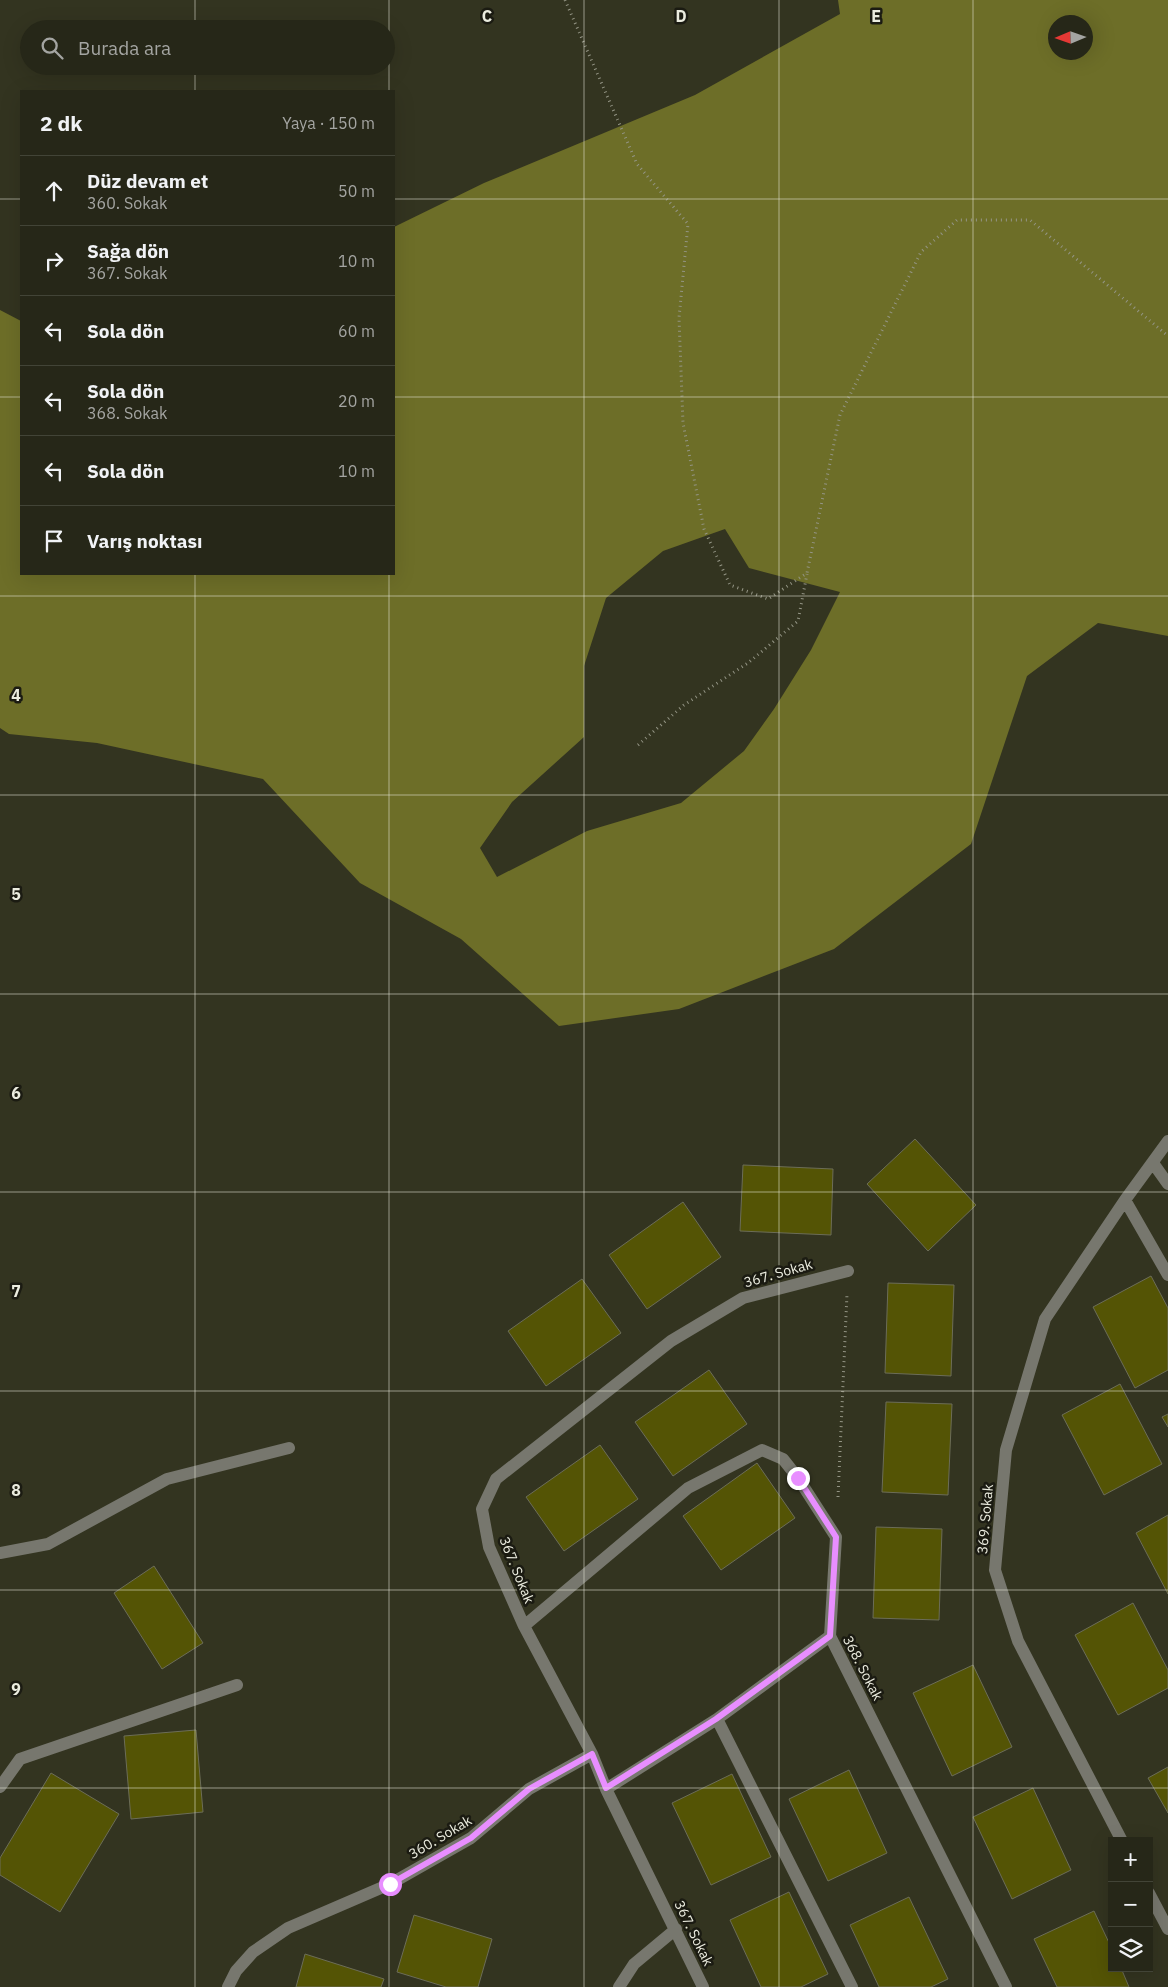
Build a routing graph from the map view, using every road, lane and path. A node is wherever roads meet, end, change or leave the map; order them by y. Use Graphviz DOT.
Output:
graph roads {
  1 [pos="565,0"];
  2 [pos="1168,336"];
  3 [pos="807,573"];
  4 [pos="638,744"];
  5 [pos="1168,1141"];
  6 [pos="1153,1163"];
  7 [pos="1168,1184"];
  8 [pos="1125,1200"];
  9 [pos="848,1271"];
  10 [pos="1168,1275"];
  11 [pos="289,1448"];
  12 [pos="836,1537"];
  13 [pos="0,1554"];
  14 [pos="524,1626"];
  15 [pos="830,1636"];
  16 [pos="238,1685"];
  17 [pos="716,1719"];
  18 [pos="592,1754"];
  19 [pos="0,1787"];
  20 [pos="606,1788"];
  21 [pos="1120,1837"];
  22 [pos="1153,1901"];
  23 [pos="676,1929"];
  24 [pos="1168,1929"];
  25 [pos="228,1987"];
  26 [pos="619,1987"];
  27 [pos="703,1987"];
  28 [pos="852,1987"];
  29 [pos="1006,1987"];
  1 -- 3 [label="path"];
  2 -- 3 [label="path"];
  3 -- 4 [label="path"];
  5 -- 6 [label="street, 369. Sokak"];
  6 -- 7 [label="street"];
  6 -- 8 [label="street, 369. Sokak"];
  8 -- 10 [label="street"];
  8 -- 21 [label="street, 369. Sokak"];
  9 -- 12 [label="path"];
  9 -- 14 [label="street, 367. Sokak"];
  11 -- 13 [label="street"];
  12 -- 14 [label="street"];
  12 -- 15 [label="street, 368. Sokak"];
  14 -- 18 [label="street, 367. Sokak"];
  15 -- 17 [label="street"];
  15 -- 29 [label="street, 368. Sokak"];
  16 -- 19 [label="street"];
  17 -- 20 [label="street"];
  17 -- 28 [label="street"];
  18 -- 20 [label="street, 367. Sokak"];
  18 -- 25 [label="street, 360. Sokak"];
  20 -- 23 [label="street, 367. Sokak"];
  22 -- 24 [label="street"];
  23 -- 26 [label="street"];
  23 -- 27 [label="street, 367. Sokak"];
}
